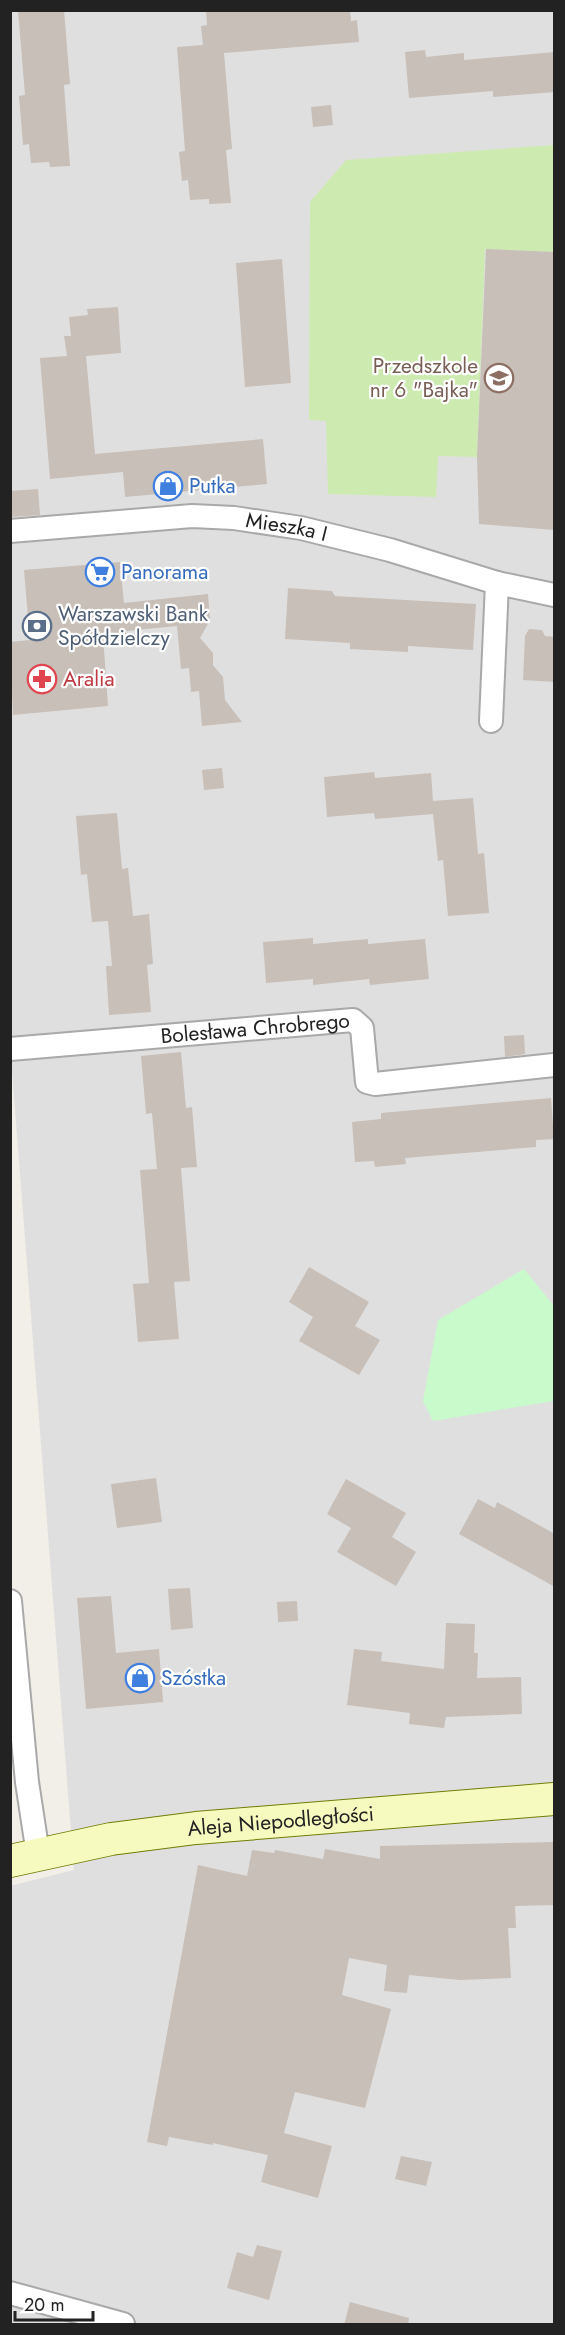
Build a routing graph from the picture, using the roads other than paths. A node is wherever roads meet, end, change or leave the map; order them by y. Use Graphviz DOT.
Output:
graph roads {
  1 [pos="10,531"];
  2 [pos="497,583"];
  3 [pos="555,595"];
  4 [pos="491,721"];
  5 [pos="10,1049"];
  6 [pos="555,1065"];
  7 [pos="10,1601"];
  8 [pos="555,1798"];
  9 [pos="24,1857"];
  10 [pos="10,2293"];
  11 [pos="123,2325"];
  1 -- 2 [label="street, Mieszka I"];
  2 -- 3 [label="street, Mieszka I"];
  2 -- 4 [label="street"];
  5 -- 6 [label="street, Bolesława Chrobrego"];
  7 -- 9 [label="street"];
  8 -- 9 [label="main road, Aleja Niepodległości"];
  10 -- 11 [label="street"];
}
